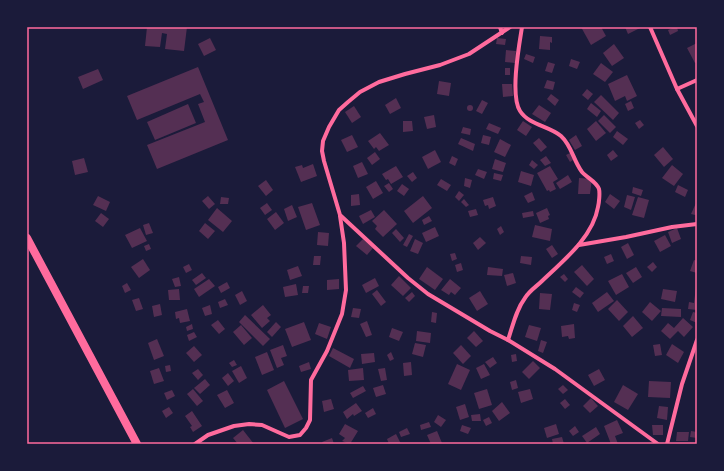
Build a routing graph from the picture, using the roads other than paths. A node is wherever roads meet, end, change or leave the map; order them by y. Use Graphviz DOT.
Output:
graph roads {
  1 [pos="500,27"];
  2 [pos="510,27"];
  3 [pos="522,27"];
  4 [pos="650,27"];
  5 [pos="502,33"];
  6 [pos="697,80"];
  7 [pos="676,89"];
  8 [pos="697,126"];
  9 [pos="340,216"];
  10 [pos="697,224"];
  11 [pos="27,238"];
  12 [pos="579,245"];
  13 [pos="508,340"];
  14 [pos="697,340"];
  15 [pos="137,444"];
  16 [pos="195,444"];
  17 [pos="658,444"];
  18 [pos="667,444"];
  1 -- 5 [label="street"];
  2 -- 5 [label="street"];
  3 -- 12 [label="street"];
  4 -- 7 [label="street"];
  5 -- 9 [label="street"];
  6 -- 7 [label="street"];
  7 -- 8 [label="street"];
  9 -- 13 [label="street"];
  9 -- 16 [label="street"];
  10 -- 12 [label="street"];
  11 -- 15 [label="main road"];
  12 -- 13 [label="street"];
  13 -- 17 [label="street"];
  14 -- 18 [label="street"];
}
